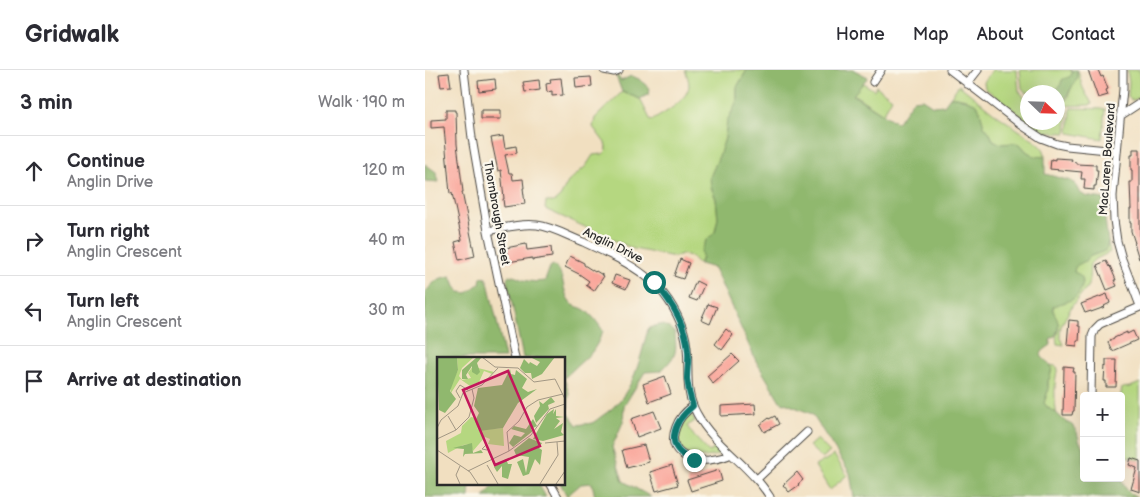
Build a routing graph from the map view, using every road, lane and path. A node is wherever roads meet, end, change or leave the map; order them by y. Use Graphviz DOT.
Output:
graph roads {
  1 [pos="464,70"];
  2 [pos="605,70"];
  3 [pos="619,70"];
  4 [pos="881,70"];
  5 [pos="950,70"];
  6 [pos="978,70"];
  7 [pos="1123,70"];
  8 [pos="873,82"];
  9 [pos="967,84"];
  10 [pos="1140,103"];
  11 [pos="1120,116"];
  12 [pos="1117,151"];
  13 [pos="488,231"];
  14 [pos="1136,286"];
  15 [pos="1140,306"];
  16 [pos="515,357"];
  17 [pos="1091,392"];
  18 [pos="693,406"];
  19 [pos="807,432"];
  20 [pos="731,454"];
  21 [pos="757,479"];
  22 [pos="552,484"];
  23 [pos="558,497"];
  24 [pos="770,497"];
  1 -- 13 [label="street, Thornbrough Street"];
  2 -- 3 [label="street"];
  4 -- 8 [label="street"];
  5 -- 9 [label="street"];
  6 -- 9 [label="street"];
  7 -- 11 [label="street, MacLaren Boulevard"];
  9 -- 12 [label="street"];
  10 -- 11 [label="street"];
  11 -- 12 [label="street, MacLaren Boulevard"];
  12 -- 14 [label="street, MacLaren Boulevard"];
  13 -- 16 [label="street, Thornbrough Street"];
  13 -- 18 [label="street, Anglin Drive"];
  14 -- 15 [label="street, MacLaren Boulevard"];
  15 -- 17 [label="street"];
  18 -- 20 [label="street, Anglin Drive"];
  18 -- 20 [label="street"];
  19 -- 21 [label="street"];
  20 -- 21 [label="street, Anglin Drive"];
  21 -- 24 [label="street, Anglin Drive"];
  22 -- 23 [label="street"];
}
